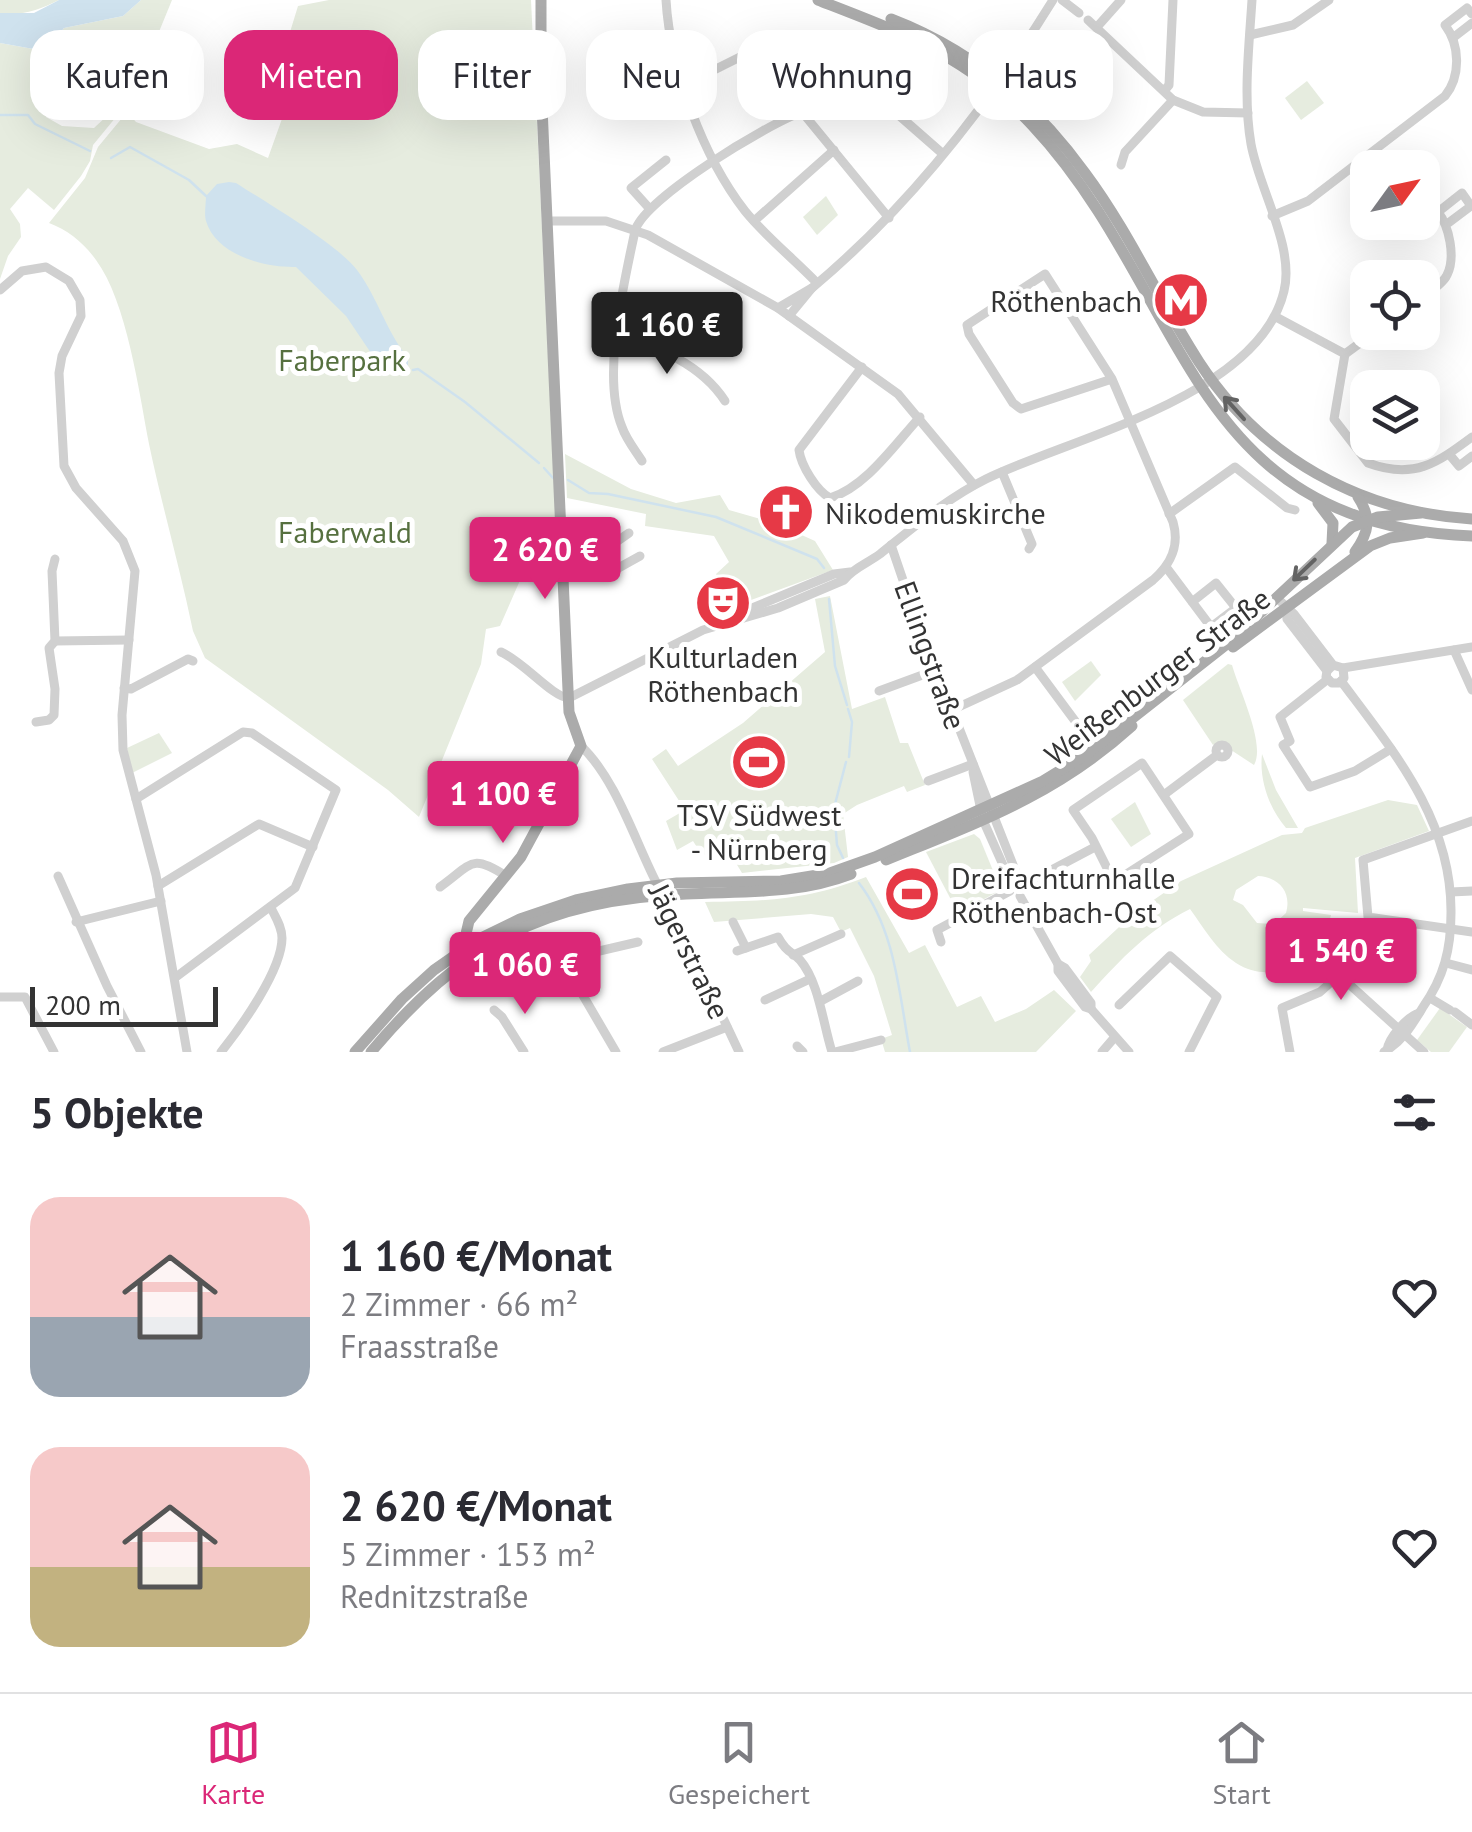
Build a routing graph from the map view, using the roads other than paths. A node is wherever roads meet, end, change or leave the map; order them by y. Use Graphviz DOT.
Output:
graph roads {
  1 [pos="541,0"];
  2 [pos="666,0"];
  3 [pos="818,0"];
  4 [pos="837,0"];
  5 [pos="1054,0"];
  6 [pos="1062,0"];
  7 [pos="1121,0"];
  8 [pos="1173,0"];
  9 [pos="1252,0"];
  10 [pos="1330,0"];
  11 [pos="1472,14"];
  12 [pos="1088,20"];
  13 [pos="1472,23"];
  14 [pos="672,30"];
  15 [pos="1034,30"];
  16 [pos="1250,36"];
  17 [pos="1454,37"];
  18 [pos="968,62"];
  19 [pos="717,67"];
  20 [pos="968,67"];
  21 [pos="1164,91"];
  22 [pos="1173,100"];
  23 [pos="1248,113"];
  24 [pos="695,120"];
  25 [pos="970,120"];
  26 [pos="1041,120"];
  27 [pos="834,150"];
  28 [pos="943,154"];
  29 [pos="666,160"];
  30 [pos="715,162"];
  31 [pos="1121,165"];
  32 [pos="650,208"];
  33 [pos="1272,216"];
  34 [pos="888,218"];
  35 [pos="548,220"];
  36 [pos="754,221"];
  37 [pos="1447,224"];
  38 [pos="634,231"];
  39 [pos="1440,282"];
  40 [pos="814,285"];
  41 [pos="0,290"];
  42 [pos="778,308"];
  43 [pos="789,316"];
  44 [pos="1276,317"];
  45 [pos="616,339"];
  46 [pos="1350,350"];
  47 [pos="1345,354"];
  48 [pos="862,367"];
  49 [pos="1112,379"];
  50 [pos="1205,382"];
  51 [pos="725,401"];
  52 [pos="920,418"];
  53 [pos="1131,422"];
  54 [pos="1260,435"];
  55 [pos="1472,437"];
  56 [pos="1244,442"];
  57 [pos="1450,454"];
  58 [pos="1472,456"];
  59 [pos="642,461"];
  60 [pos="1002,472"];
  61 [pos="974,485"];
  62 [pos="1344,489"];
  63 [pos="1356,494"];
  64 [pos="1313,498"];
  65 [pos="1330,506"];
  66 [pos="1295,510"];
  67 [pos="1421,513"];
  68 [pos="1169,514"];
  69 [pos="1472,519"];
  70 [pos="1368,521"];
  71 [pos="1423,533"];
  72 [pos="629,534"];
  73 [pos="1472,536"];
  74 [pos="1332,542"];
  75 [pos="892,544"];
  76 [pos="587,546"];
  77 [pos="563,547"];
  78 [pos="1029,549"];
  79 [pos="640,556"];
  80 [pos="55,559"];
  81 [pos="1351,560"];
  82 [pos="1166,567"];
  83 [pos="1276,597"];
  84 [pos="1192,602"];
  85 [pos="1286,608"];
  86 [pos="129,640"];
  87 [pos="55,641"];
  88 [pos="1472,647"];
  89 [pos="1454,650"];
  90 [pos="501,652"];
  91 [pos="194,660"];
  92 [pos="1036,667"];
  93 [pos="936,670"];
  94 [pos="1332,671"];
  95 [pos="124,688"];
  96 [pos="1472,690"];
  97 [pos="879,691"];
  98 [pos="569,698"];
  99 [pos="952,710"];
  100 [pos="36,722"];
  101 [pos="1082,728"];
  102 [pos="581,746"];
  103 [pos="1391,749"];
  104 [pos="1218,755"];
  105 [pos="972,764"];
  106 [pos="516,773"];
  107 [pos="928,781"];
  108 [pos="1165,794"];
  109 [pos="136,799"];
  110 [pos="986,812"];
  111 [pos="543,817"];
  112 [pos="1472,821"];
  113 [pos="1439,832"];
  114 [pos="314,847"];
  115 [pos="1095,847"];
  116 [pos="58,876"];
  117 [pos="506,876"];
  118 [pos="1016,884"];
  119 [pos="158,886"];
  120 [pos="440,886"];
  121 [pos="661,890"];
  122 [pos="1472,890"];
  123 [pos="1452,892"];
  124 [pos="161,901"];
  125 [pos="270,908"];
  126 [pos="76,922"];
  127 [pos="733,922"];
  128 [pos="1451,927"];
  129 [pos="1472,932"];
  130 [pos="840,934"];
  131 [pos="638,942"];
  132 [pos="940,942"];
  133 [pos="462,949"];
  134 [pos="793,955"];
  135 [pos="1446,963"];
  136 [pos="1472,970"];
  137 [pos="445,974"];
  138 [pos="176,977"];
  139 [pos="810,979"];
  140 [pos="858,981"];
  141 [pos="0,997"];
  142 [pos="1430,998"];
  143 [pos="765,1000"];
  144 [pos="821,1001"];
  145 [pos="494,1010"];
  146 [pos="1102,1024"];
  147 [pos="1472,1025"];
  148 [pos="727,1027"];
  149 [pos="1403,1032"];
  150 [pos="368,1037"];
  151 [pos="1114,1038"];
  152 [pos="881,1040"];
  153 [pos="1385,1051"];
  154 [pos="54,1052"];
  155 [pos="141,1052"];
  156 [pos="187,1052"];
  157 [pos="221,1052"];
  158 [pos="355,1052"];
  159 [pos="370,1052"];
  160 [pos="524,1052"];
  161 [pos="616,1052"];
  162 [pos="662,1052"];
  163 [pos="738,1052"];
  164 [pos="834,1052"];
  165 [pos="1102,1052"];
  166 [pos="1130,1052"];
  167 [pos="1189,1052"];
  168 [pos="1290,1052"];
  169 [pos="1424,1052"];
  1 -- 35 [label="main road"];
  2 -- 14 [label="street"];
  3 -- 20 [label="main road"];
  4 -- 18 [label="main road"];
  5 -- 15 [label="street"];
  6 -- 12 [label="street"];
  7 -- 12 [label="street"];
  8 -- 21 [label="street"];
  9 -- 16 [label="street"];
  10 -- 16 [label="street"];
  11 -- 17 [label="street"];
  12 -- 21 [label="street"];
  13 -- 17 [label="street"];
  16 -- 23 [label="street"];
  17 -- 33 [label="street"];
  19 -- 28 [label="street"];
  21 -- 22 [label="street"];
  22 -- 23 [label="street"];
  22 -- 31 [label="street"];
  23 -- 33 [label="street"];
  24 -- 30 [label="street"];
  25 -- 28 [label="street"];
  26 -- 50 [label="main road"];
  27 -- 30 [label="street"];
  27 -- 34 [label="street"];
  27 -- 36 [label="street"];
  28 -- 34 [label="street"];
  29 -- 32 [label="street"];
  30 -- 32 [label="street"];
  30 -- 36 [label="street"];
  32 -- 38 [label="street"];
  33 -- 44 [label="street"];
  34 -- 40 [label="street"];
  35 -- 38 [label="street"];
  35 -- 77 [label="main road"];
  36 -- 40 [label="street"];
  37 -- 39 [label="street"];
  38 -- 42 [label="street"];
  38 -- 45 [label="street"];
  40 -- 42 [label="street"];
  40 -- 43 [label="street"];
  41 -- 86 [label="street"];
  42 -- 43 [label="street"];
  43 -- 48 [label="street"];
  44 -- 47 [label="street"];
  44 -- 50 [label="street"];
  45 -- 51 [label="street"];
  45 -- 59 [label="street"];
  46 -- 47 [label="street"];
  47 -- 57 [label="street"];
  48 -- 52 [label="street"];
  48 -- 52 [label="street"];
  49 -- 49 [label="street"];
  49 -- 53 [label="street"];
  50 -- 53 [label="street"];
  54 -- 50 [label="main road, one-way"];
  50 -- 56 [label="main road"];
  52 -- 61 [label="street"];
  53 -- 60 [label="street"];
  53 -- 68 [label="street"];
  54 -- 56 [label="main road"];
  54 -- 62 [label="main road"];
  55 -- 57 [label="street"];
  56 -- 64 [label="main road"];
  57 -- 58 [label="street"];
  60 -- 61 [label="street"];
  60 -- 78 [label="street"];
  61 -- 75 [label="street"];
  62 -- 63 [label="main road"];
  62 -- 65 [label="main road"];
  63 -- 67 [label="main road"];
  63 -- 70 [label="main road"];
  64 -- 65 [label="main road"];
  64 -- 74 [label="main road"];
  65 -- 70 [label="main road"];
  66 -- 68 [label="street"];
  67 -- 69 [label="main road"];
  67 -- 70 [label="main road"];
  68 -- 82 [label="street"];
  70 -- 71 [label="main road"];
  70 -- 74 [label="main road, Weißenburger Straße"];
  70 -- 81 [label="main road"];
  71 -- 73 [label="main road"];
  71 -- 81 [label="main road, Weißenburger Straße"];
  72 -- 76 [label="street"];
  74 -- 83 [label="main road, Weißenburger Straße, one-way"];
  75 -- 93 [label="street, Ellingstraße"];
  75 -- 98 [label="street"];
  76 -- 77 [label="street"];
  76 -- 79 [label="street"];
  77 -- 98 [label="main road"];
  80 -- 87 [label="street"];
  81 -- 85 [label="main road, Weißenburger Straße"];
  82 -- 84 [label="street"];
  82 -- 92 [label="street"];
  83 -- 85 [label="street"];
  83 -- 110 [label="main road, Weißenburger Straße"];
  84 -- 84 [label="street"];
  85 -- 94 [label="street"];
  85 -- 110 [label="main road, Weißenburger Straße"];
  86 -- 87 [label="street"];
  86 -- 95 [label="street"];
  87 -- 100 [label="street"];
  88 -- 89 [label="street"];
  89 -- 94 [label="street"];
  89 -- 96 [label="street"];
  90 -- 98 [label="street"];
  91 -- 95 [label="street"];
  92 -- 99 [label="street"];
  92 -- 101 [label="street"];
  93 -- 97 [label="street"];
  93 -- 99 [label="street, Ellingstraße"];
  94 -- 103 [label="street"];
  94 -- 103 [label="street"];
  95 -- 109 [label="street"];
  98 -- 102 [label="main road"];
  99 -- 105 [label="street, Ellingstraße"];
  102 -- 111 [label="main road"];
  102 -- 121 [label="street, Jägerstraße"];
  103 -- 113 [label="street"];
  104 -- 108 [label="street"];
  105 -- 107 [label="street"];
  105 -- 110 [label="street, Ellingstraße"];
  106 -- 111 [label="street"];
  108 -- 115 [label="street"];
  108 -- 115 [label="street"];
  109 -- 114 [label="street"];
  109 -- 119 [label="street"];
  110 -- 118 [label="street, Ellingstraße"];
  110 -- 121 [label="main road, Weißenburger Straße"];
  111 -- 117 [label="main road"];
  112 -- 113 [label="street"];
  113 -- 123 [label="street"];
  113 -- 128 [label="street"];
  114 -- 119 [label="street"];
  114 -- 125 [label="street"];
  115 -- 118 [label="street"];
  116 -- 126 [label="street"];
  117 -- 120 [label="street"];
  117 -- 133 [label="main road"];
  118 -- 132 [label="street"];
  118 -- 146 [label="street"];
  119 -- 124 [label="street"];
  121 -- 133 [label="main road, Weißenburger Straße"];
  121 -- 137 [label="main road, Weißenburger Straße"];
  121 -- 148 [label="street, Jägerstraße"];
  122 -- 123 [label="street"];
  123 -- 128 [label="street"];
  124 -- 126 [label="street"];
  124 -- 138 [label="street"];
  125 -- 138 [label="street"];
  125 -- 157 [label="street"];
  126 -- 155 [label="street"];
  127 -- 134 [label="street"];
  128 -- 129 [label="street"];
  128 -- 135 [label="street"];
  130 -- 134 [label="street"];
  131 -- 161 [label="street"];
  133 -- 137 [label="main road"];
  133 -- 150 [label="main road, Weißenburger Straße"];
  134 -- 139 [label="street"];
  135 -- 136 [label="street"];
  135 -- 142 [label="street"];
  137 -- 159 [label="main road, Weißenburger Straße"];
  138 -- 156 [label="street"];
  139 -- 143 [label="street"];
  139 -- 144 [label="street"];
  140 -- 144 [label="street"];
  141 -- 154 [label="street"];
  142 -- 147 [label="street"];
  142 -- 149 [label="street"];
  144 -- 164 [label="street"];
  145 -- 160 [label="street"];
  146 -- 151 [label="street"];
  146 -- 167 [label="street"];
  148 -- 162 [label="street"];
  148 -- 163 [label="street, Jägerstraße"];
  149 -- 153 [label="street"];
  149 -- 168 [label="street"];
  149 -- 169 [label="street"];
  150 -- 158 [label="main road, Weißenburger Straße"];
  150 -- 159 [label="main road"];
  151 -- 165 [label="street"];
  151 -- 166 [label="street"];
  152 -- 164 [label="street"];
}
